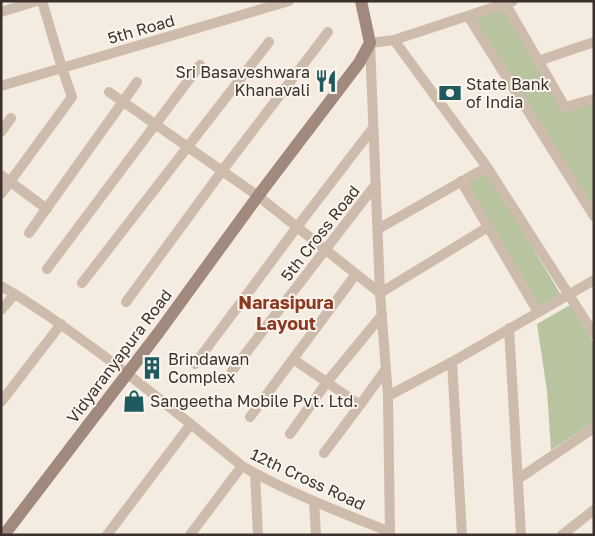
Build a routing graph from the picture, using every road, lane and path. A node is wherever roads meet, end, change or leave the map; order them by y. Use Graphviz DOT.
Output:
graph roads {
  1 [pos="37,1"];
  2 [pos="42,1"];
  3 [pos="289,1"];
  4 [pos="361,1"];
  5 [pos="509,2"];
  6 [pos="265,5"];
  7 [pos="1,12"];
  8 [pos="468,16"];
  9 [pos="328,32"];
  10 [pos="394,40"];
  11 [pos="269,42"];
  12 [pos="594,42"];
  13 [pos="370,44"];
  14 [pos="538,60"];
  15 [pos="200,65"];
  16 [pos="62,68"];
  17 [pos="137,82"];
  18 [pos="1,86"];
  19 [pos="110,92"];
  20 [pos="594,99"];
  21 [pos="123,102"];
  22 [pos="11,118"];
  23 [pos="156,124"];
  24 [pos="374,128"];
  25 [pos="1,132"];
  26 [pos="188,147"];
  27 [pos="487,168"];
  28 [pos="222,170"];
  29 [pos="1,175"];
  30 [pos="461,181"];
  31 [pos="10,182"];
  32 [pos="376,184"];
  33 [pos="1,194"];
  34 [pos="258,196"];
  35 [pos="47,209"];
  36 [pos="594,216"];
  37 [pos="297,227"];
  38 [pos="488,227"];
  39 [pos="378,229"];
  40 [pos="29,233"];
  41 [pos="326,250"];
  42 [pos="47,268"];
  43 [pos="356,274"];
  44 [pos="594,280"];
  45 [pos="82,284"];
  46 [pos="1,286"];
  47 [pos="380,293"];
  48 [pos="15,294"];
  49 [pos="568,294"];
  50 [pos="126,302"];
  51 [pos="1,310"];
  52 [pos="538,312"];
  53 [pos="382,316"];
  54 [pos="61,324"];
  55 [pos="509,328"];
  56 [pos="594,334"];
  57 [pos="293,359"];
  58 [pos="452,362"];
  59 [pos="195,364"];
  60 [pos="386,369"];
  61 [pos="232,371"];
  62 [pos="127,373"];
  63 [pos="327,382"];
  64 [pos="388,396"];
  65 [pos="1,402"];
  66 [pos="360,405"];
  67 [pos="250,417"];
  68 [pos="191,424"];
  69 [pos="594,428"];
  70 [pos="290,434"];
  71 [pos="324,452"];
  72 [pos="242,466"];
  73 [pos="255,474"];
  74 [pos="518,479"];
  75 [pos="314,501"];
  76 [pos="594,510"];
  77 [pos="390,534"];
  78 [pos="4,535"];
  79 [pos="107,535"];
  80 [pos="190,535"];
  81 [pos="258,535"];
  82 [pos="316,535"];
  83 [pos="462,535"];
  84 [pos="521,535"];
  85 [pos="562,535"];
  1 -- 7 [label="street"];
  2 -- 16 [label="street"];
  3 -- 6 [label="street, 5th Road"];
  4 -- 13 [label="main road"];
  5 -- 8 [label="street"];
  5 -- 14 [label="street"];
  6 -- 16 [label="street, 5th Road"];
  8 -- 10 [label="street"];
  8 -- 36 [label="street"];
  9 -- 28 [label="street"];
  10 -- 13 [label="street"];
  10 -- 27 [label="street"];
  11 -- 26 [label="street"];
  12 -- 14 [label="street"];
  13 -- 24 [label="street"];
  13 -- 34 [label="main road, Vidyaranyapura Road"];
  14 -- 20 [label="street"];
  15 -- 23 [label="street"];
  16 -- 18 [label="street, 5th Road"];
  16 -- 31 [label="street"];
  17 -- 21 [label="street"];
  19 -- 21 [label="street"];
  21 -- 23 [label="street"];
  21 -- 35 [label="street"];
  22 -- 25 [label="street"];
  23 -- 26 [label="street"];
  23 -- 42 [label="street"];
  24 -- 32 [label="street"];
  24 -- 37 [label="street"];
  26 -- 28 [label="street"];
  26 -- 45 [label="street"];
  27 -- 30 [label="street"];
  27 -- 49 [label="street"];
  28 -- 34 [label="street"];
  28 -- 50 [label="street"];
  29 -- 31 [label="street"];
  30 -- 38 [label="street"];
  30 -- 39 [label="street"];
  31 -- 33 [label="street"];
  31 -- 35 [label="street"];
  32 -- 39 [label="street"];
  32 -- 41 [label="street, 5th Cross Road"];
  34 -- 37 [label="street"];
  34 -- 62 [label="main road, Vidyaranyapura Road"];
  35 -- 40 [label="street"];
  37 -- 41 [label="street"];
  37 -- 59 [label="street"];
  38 -- 47 [label="street"];
  38 -- 52 [label="street"];
  39 -- 47 [label="street"];
  41 -- 43 [label="street"];
  41 -- 61 [label="street, 5th Cross Road"];
  43 -- 47 [label="street"];
  43 -- 57 [label="street"];
  44 -- 49 [label="street"];
  46 -- 48 [label="street, 12th Cross Road"];
  47 -- 53 [label="street"];
  48 -- 51 [label="street"];
  48 -- 54 [label="street, 12th Cross Road"];
  49 -- 52 [label="street"];
  49 -- 56 [label="street"];
  52 -- 55 [label="street"];
  53 -- 60 [label="street"];
  53 -- 63 [label="street"];
  54 -- 62 [label="street, 12th Cross Road"];
  54 -- 65 [label="street"];
  55 -- 58 [label="street"];
  55 -- 74 [label="street"];
  57 -- 63 [label="street"];
  57 -- 67 [label="street"];
  58 -- 64 [label="street"];
  58 -- 83 [label="street"];
  60 -- 64 [label="street"];
  60 -- 66 [label="street"];
  62 -- 68 [label="street, 12th Cross Road"];
  62 -- 78 [label="main road, Vidyaranyapura Road"];
  63 -- 66 [label="street"];
  63 -- 70 [label="street"];
  64 -- 77 [label="street"];
  66 -- 71 [label="street"];
  68 -- 72 [label="street, 12th Cross Road"];
  68 -- 79 [label="street"];
  69 -- 74 [label="street"];
  72 -- 73 [label="street, 12th Cross Road"];
  72 -- 80 [label="street"];
  73 -- 75 [label="street, 12th Cross Road"];
  73 -- 81 [label="street"];
  74 -- 84 [label="street"];
  75 -- 77 [label="street, 12th Cross Road"];
  75 -- 82 [label="street"];
  76 -- 85 [label="street"];
}
